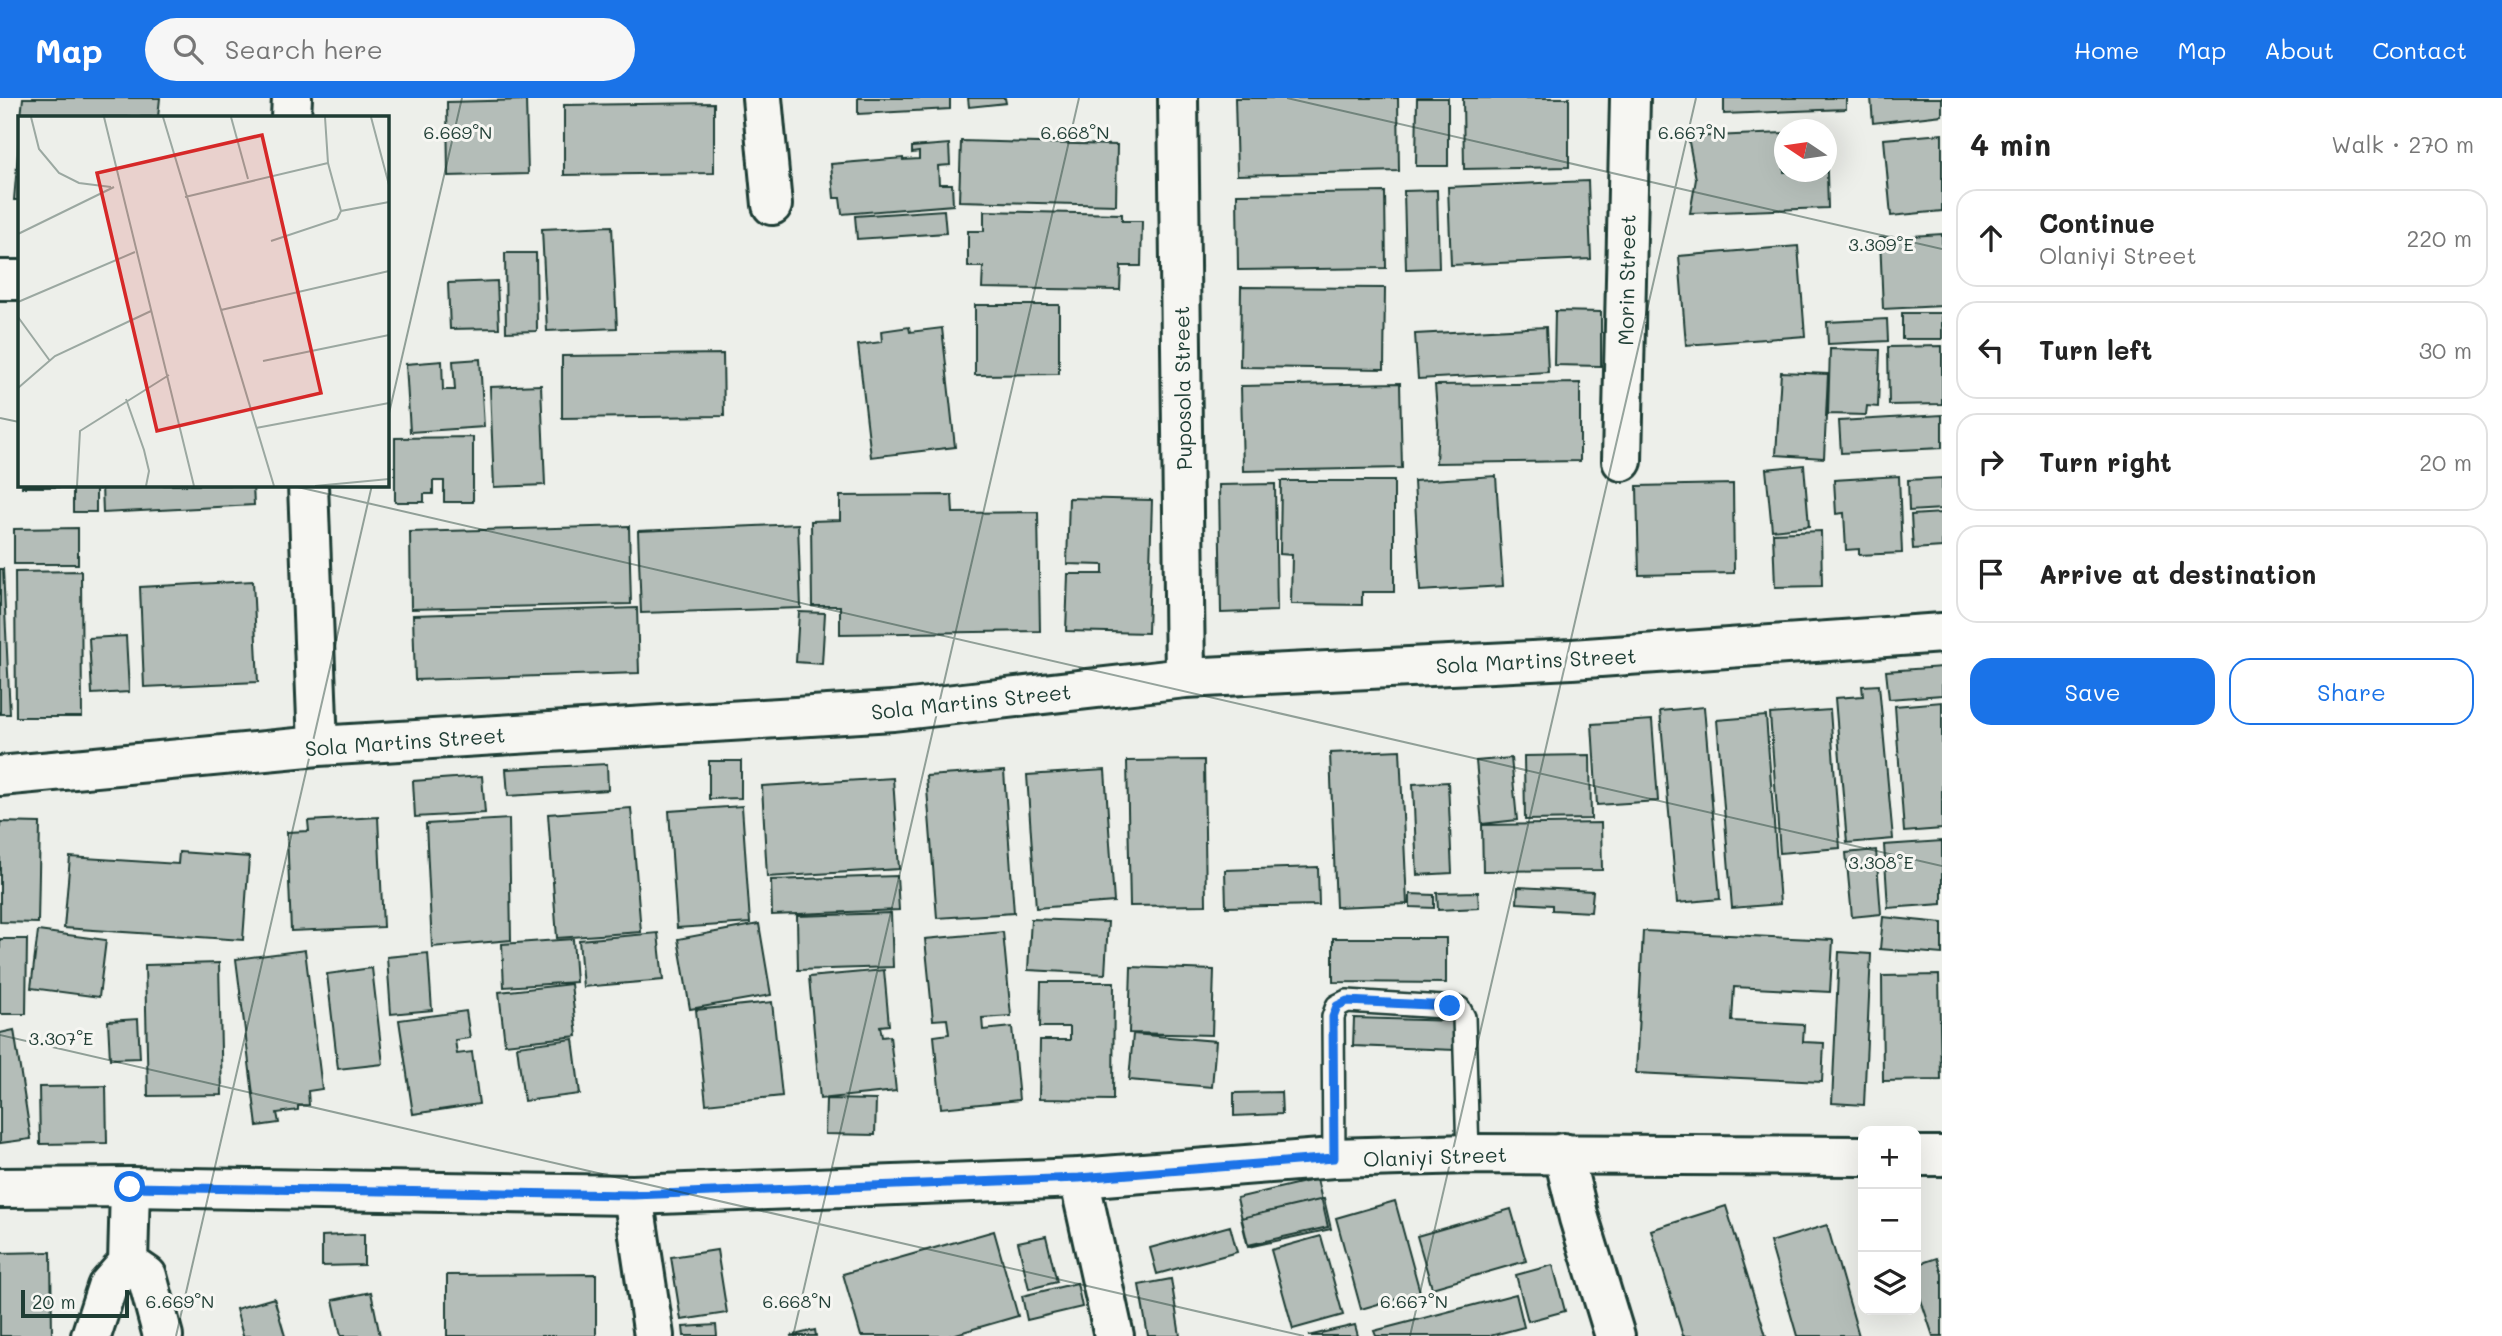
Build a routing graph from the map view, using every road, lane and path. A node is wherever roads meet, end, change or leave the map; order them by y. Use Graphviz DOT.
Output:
graph roads {
  1 [pos="292,98"];
  2 [pos="762,98"];
  3 [pos="1178,98"];
  4 [pos="1630,98"];
  5 [pos="291,116"];
  6 [pos="772,205"];
  7 [pos="18,280"];
  8 [pos="0,281"];
  9 [pos="1622,461"];
  10 [pos="308,486"];
  11 [pos="1942,633"];
  12 [pos="1185,678"];
  13 [pos="318,746"];
  14 [pos="0,776"];
  15 [pos="1563,1153"];
  16 [pos="1468,1154"];
  17 [pos="1858,1156"];
  18 [pos="1921,1156"];
  19 [pos="1942,1156"];
  20 [pos="1334,1158"];
  21 [pos="1079,1178"];
  22 [pos="130,1187"];
  23 [pos="0,1188"];
  24 [pos="633,1195"];
  25 [pos="128,1263"];
  26 [pos="91,1336"];
  27 [pos="163,1336"];
  28 [pos="654,1336"];
  29 [pos="1114,1336"];
  30 [pos="1615,1336"];
  1 -- 5 [label="street"];
  2 -- 6 [label="street"];
  3 -- 12 [label="street, Puposola Street"];
  4 -- 9 [label="street, Morin Street"];
  7 -- 8 [label="street"];
  10 -- 13 [label="street"];
  11 -- 12 [label="street, Sola Martins Street"];
  12 -- 13 [label="street, Sola Martins Street"];
  13 -- 14 [label="street, Sola Martins Street"];
  15 -- 16 [label="street, Olaniyi Street"];
  15 -- 17 [label="street, Olaniyi Street"];
  15 -- 30 [label="street"];
  16 -- 20 [label="street, Olaniyi Street"];
  16 -- 20 [label="lane"];
  18 -- 19 [label="street"];
  20 -- 21 [label="street, Olaniyi Street"];
  21 -- 24 [label="street, Olaniyi Street"];
  21 -- 29 [label="street"];
  22 -- 23 [label="street, Olaniyi Street"];
  22 -- 24 [label="street, Olaniyi Street"];
  22 -- 25 [label="street"];
  24 -- 28 [label="street"];
  25 -- 26 [label="street"];
  25 -- 27 [label="street"];
}
